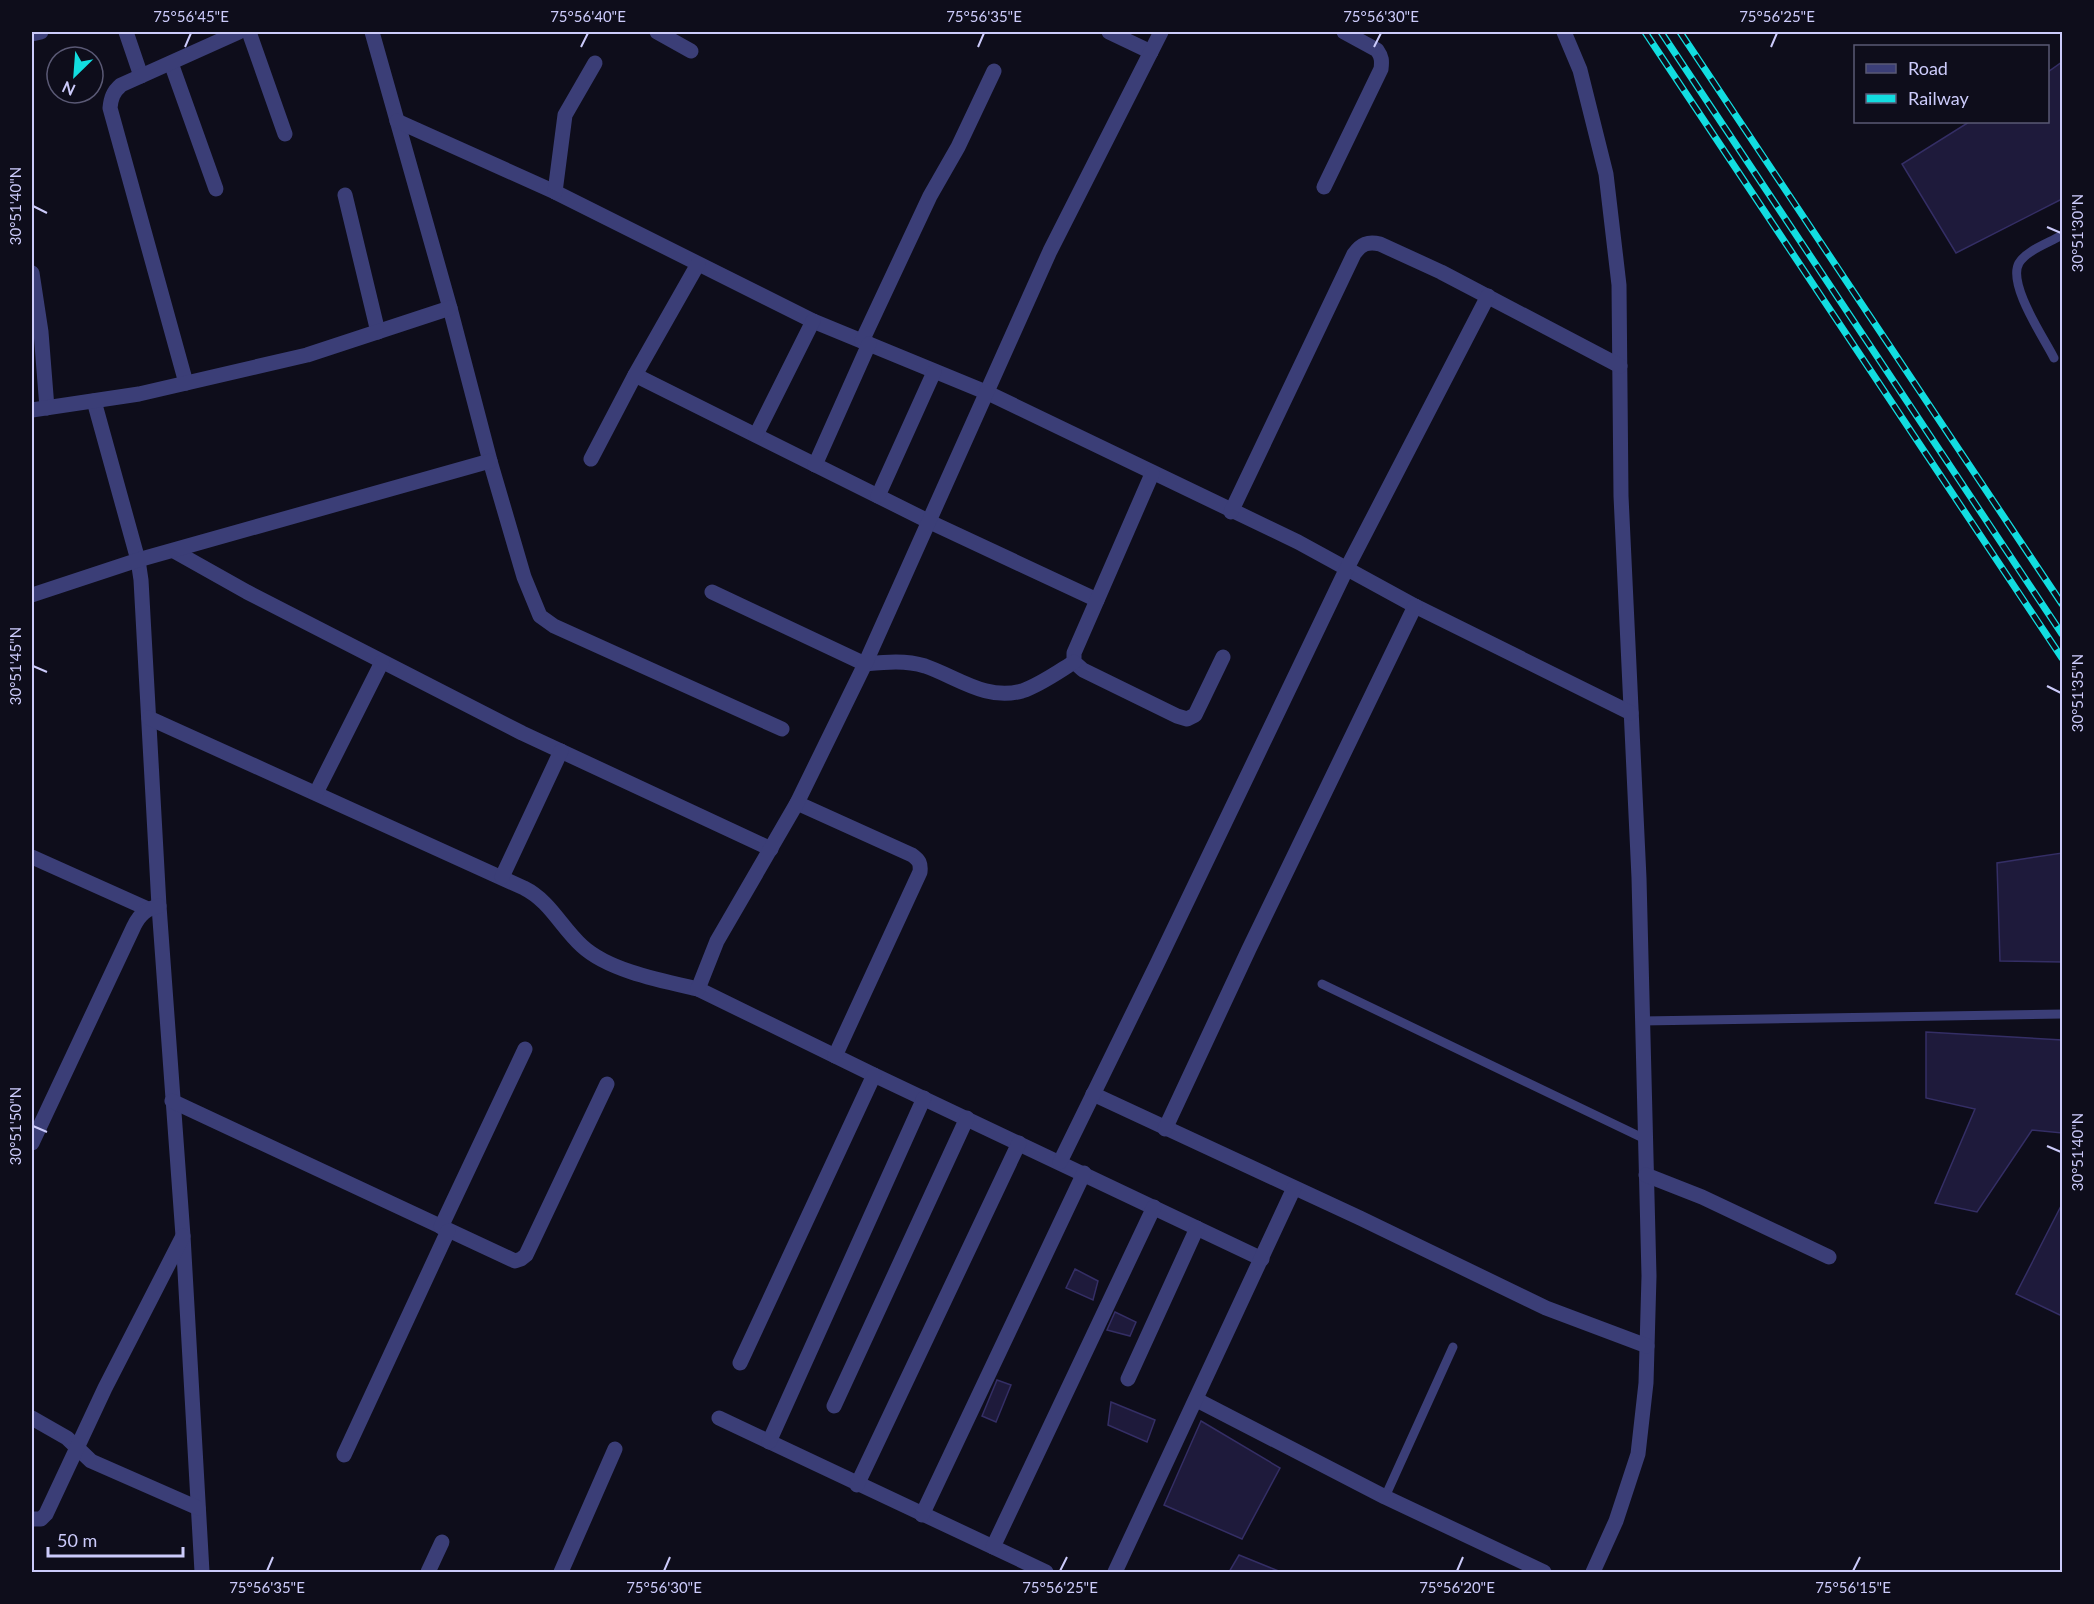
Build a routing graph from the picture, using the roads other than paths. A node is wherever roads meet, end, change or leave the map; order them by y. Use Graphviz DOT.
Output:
graph roads {
  1 [pos="41,32"];
  2 [pos="126,32"];
  3 [pos="239,32"];
  4 [pos="249,32"];
  5 [pos="372,32"];
  6 [pos="657,32"];
  7 [pos="1109,32"];
  8 [pos="1161,32"];
  9 [pos="1344,32"];
  10 [pos="1564,32"];
  11 [pos="32,34"];
  12 [pos="218,36"];
  13 [pos="691,51"];
  14 [pos="1151,52"];
  15 [pos="171,63"];
  16 [pos="595,63"];
  17 [pos="994,71"];
  18 [pos="141,76"];
  19 [pos="397,121"];
  20 [pos="285,134"];
  21 [pos="1324,187"];
  22 [pos="216,189"];
  23 [pos="555,192"];
  24 [pos="345,195"];
  25 [pos="2062,235"];
  26 [pos="698,264"];
  27 [pos="32,273"];
  28 [pos="1488,296"];
  29 [pos="450,308"];
  30 [pos="813,321"];
  31 [pos="378,332"];
  32 [pos="865,343"];
  33 [pos="2054,358"];
  34 [pos="1620,366"];
  35 [pos="934,372"];
  36 [pos="635,375"];
  37 [pos="186,383"];
  38 [pos="988,393"];
  39 [pos="94,401"];
  40 [pos="47,408"];
  41 [pos="32,410"];
  42 [pos="756,435"];
  43 [pos="591,459"];
  44 [pos="489,461"];
  45 [pos="815,465"];
  46 [pos="1152,474"];
  47 [pos="878,496"];
  48 [pos="1231,512"];
  49 [pos="930,522"];
  50 [pos="174,551"];
  51 [pos="138,560"];
  52 [pos="1346,570"];
  53 [pos="712,592"];
  54 [pos="32,595"];
  55 [pos="1097,600"];
  56 [pos="1415,606"];
  57 [pos="1223,657"];
  58 [pos="382,662"];
  59 [pos="1074,662"];
  60 [pos="865,664"];
  61 [pos="1631,713"];
  62 [pos="149,718"];
  63 [pos="782,729"];
  64 [pos="561,751"];
  65 [pos="316,793"];
  66 [pos="797,803"];
  67 [pos="771,849"];
  68 [pos="32,857"];
  69 [pos="502,877"];
  70 [pos="154,907"];
  71 [pos="1322,984"];
  72 [pos="698,989"];
  73 [pos="2062,1014"];
  74 [pos="1642,1022"];
  75 [pos="525,1049"];
  76 [pos="835,1056"];
  77 [pos="874,1075"];
  78 [pos="607,1084"];
  79 [pos="1092,1094"];
  80 [pos="924,1098"];
  81 [pos="172,1101"];
  82 [pos="967,1118"];
  83 [pos="1165,1129"];
  84 [pos="1645,1139"];
  85 [pos="32,1143"];
  86 [pos="1019,1143"];
  87 [pos="1060,1162"];
  88 [pos="1084,1173"];
  89 [pos="1646,1175"];
  90 [pos="1294,1188"];
  91 [pos="1154,1207"];
  92 [pos="1197,1227"];
  93 [pos="444,1229"];
  94 [pos="183,1236"];
  95 [pos="1829,1257"];
  96 [pos="1262,1259"];
  97 [pos="1452,1347"];
  98 [pos="1647,1347"];
  99 [pos="740,1363"];
  100 [pos="1128,1379"];
  101 [pos="1197,1400"];
  102 [pos="834,1406"];
  103 [pos="32,1418"];
  104 [pos="719,1418"];
  105 [pos="769,1442"];
  106 [pos="77,1447"];
  107 [pos="615,1449"];
  108 [pos="344,1455"];
  109 [pos="856,1485"];
  110 [pos="1385,1497"];
  111 [pos="198,1508"];
  112 [pos="921,1515"];
  113 [pos="32,1519"];
  114 [pos="442,1542"];
  115 [pos="993,1547"];
  116 [pos="202,1572"];
  117 [pos="428,1572"];
  118 [pos="561,1572"];
  119 [pos="1046,1572"];
  120 [pos="1115,1572"];
  121 [pos="1545,1572"];
  122 [pos="1593,1572"];
  1 -- 11 [label="street"];
  2 -- 18 [label="street"];
  3 -- 12 [label="street"];
  4 -- 20 [label="street"];
  5 -- 19 [label="street"];
  6 -- 13 [label="street"];
  7 -- 14 [label="street"];
  8 -- 14 [label="street"];
  9 -- 21 [label="street"];
  10 -- 34 [label="street"];
  12 -- 15 [label="street"];
  14 -- 38 [label="street"];
  15 -- 18 [label="street"];
  15 -- 22 [label="street"];
  16 -- 23 [label="street"];
  17 -- 32 [label="street"];
  18 -- 37 [label="street"];
  19 -- 23 [label="street"];
  19 -- 29 [label="street"];
  23 -- 26 [label="street"];
  24 -- 31 [label="street"];
  25 -- 33 [label="lane"];
  26 -- 30 [label="street"];
  26 -- 36 [label="street"];
  27 -- 40 [label="street"];
  28 -- 34 [label="street"];
  28 -- 48 [label="street"];
  28 -- 52 [label="street"];
  29 -- 31 [label="street"];
  29 -- 44 [label="street"];
  30 -- 32 [label="street"];
  30 -- 42 [label="street"];
  31 -- 37 [label="street"];
  32 -- 35 [label="street"];
  32 -- 45 [label="street"];
  34 -- 61 [label="street"];
  35 -- 38 [label="street"];
  35 -- 47 [label="street"];
  36 -- 42 [label="street"];
  36 -- 43 [label="street"];
  37 -- 39 [label="street"];
  38 -- 46 [label="street"];
  38 -- 49 [label="street"];
  39 -- 40 [label="street"];
  39 -- 51 [label="street"];
  40 -- 41 [label="street"];
  42 -- 45 [label="street"];
  44 -- 50 [label="street"];
  44 -- 63 [label="street"];
  45 -- 47 [label="street"];
  46 -- 48 [label="street"];
  46 -- 55 [label="street"];
  47 -- 49 [label="street"];
  48 -- 52 [label="street"];
  49 -- 55 [label="street"];
  49 -- 60 [label="street"];
  50 -- 51 [label="street"];
  50 -- 58 [label="street"];
  51 -- 54 [label="street"];
  51 -- 62 [label="street"];
  52 -- 56 [label="street"];
  52 -- 79 [label="street"];
  53 -- 60 [label="street"];
  55 -- 59 [label="street"];
  56 -- 61 [label="street"];
  56 -- 83 [label="street"];
  57 -- 59 [label="street"];
  58 -- 64 [label="street"];
  58 -- 65 [label="street"];
  59 -- 60 [label="street"];
  60 -- 66 [label="street"];
  61 -- 74 [label="street"];
  62 -- 65 [label="street"];
  62 -- 70 [label="street"];
  64 -- 67 [label="street"];
  64 -- 69 [label="street"];
  65 -- 69 [label="street"];
  66 -- 67 [label="street"];
  66 -- 76 [label="street"];
  67 -- 72 [label="street"];
  68 -- 70 [label="street"];
  69 -- 72 [label="street"];
  70 -- 81 [label="street"];
  70 -- 85 [label="street"];
  71 -- 84 [label="lane"];
  72 -- 76 [label="street"];
  73 -- 74 [label="lane"];
  74 -- 84 [label="street"];
  75 -- 93 [label="street"];
  76 -- 77 [label="street"];
  77 -- 80 [label="street"];
  77 -- 99 [label="street"];
  78 -- 93 [label="street"];
  79 -- 83 [label="street"];
  79 -- 87 [label="street"];
  80 -- 82 [label="street"];
  80 -- 105 [label="street"];
  81 -- 93 [label="street"];
  81 -- 94 [label="street"];
  82 -- 86 [label="street"];
  82 -- 102 [label="street"];
  83 -- 90 [label="street"];
  84 -- 89 [label="street"];
  86 -- 87 [label="street"];
  86 -- 109 [label="street"];
  87 -- 88 [label="street"];
  88 -- 91 [label="street"];
  88 -- 112 [label="street"];
  89 -- 95 [label="street"];
  89 -- 98 [label="street"];
  90 -- 96 [label="street"];
  90 -- 98 [label="street"];
  91 -- 92 [label="street"];
  91 -- 115 [label="street"];
  92 -- 96 [label="street"];
  92 -- 100 [label="street"];
  93 -- 108 [label="street"];
  94 -- 106 [label="street"];
  94 -- 111 [label="street"];
  96 -- 101 [label="street"];
  97 -- 110 [label="lane"];
  98 -- 122 [label="street"];
  101 -- 110 [label="street"];
  101 -- 120 [label="street"];
  103 -- 106 [label="street"];
  104 -- 105 [label="street"];
  105 -- 109 [label="street"];
  106 -- 111 [label="street"];
  106 -- 113 [label="street"];
  107 -- 118 [label="street"];
  109 -- 112 [label="street"];
  110 -- 121 [label="street"];
  111 -- 116 [label="street"];
  112 -- 115 [label="street"];
  114 -- 117 [label="street"];
  115 -- 119 [label="street"];
}
